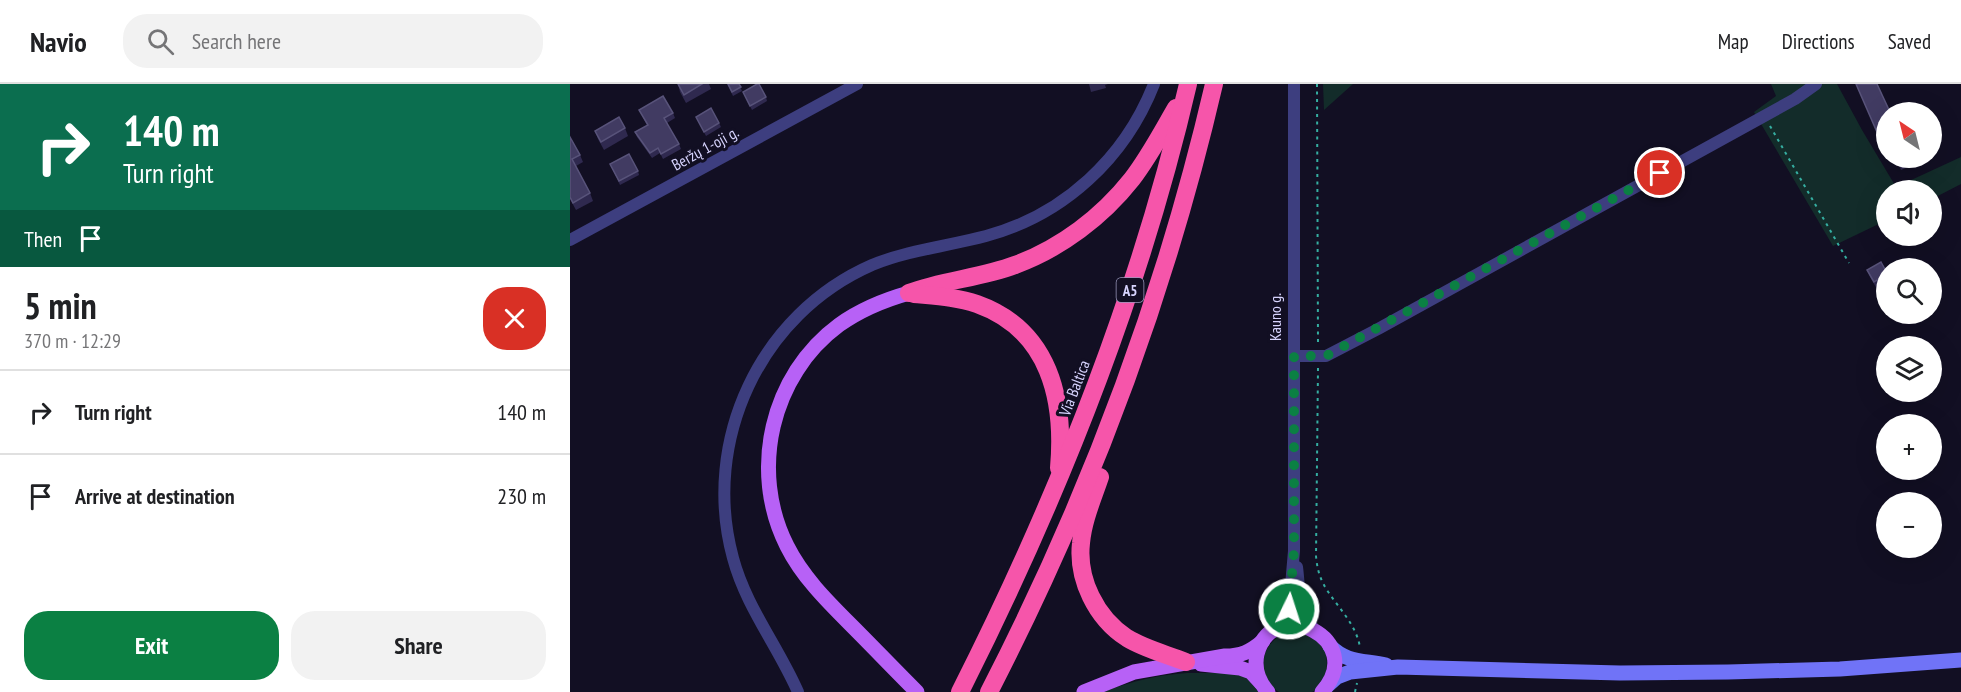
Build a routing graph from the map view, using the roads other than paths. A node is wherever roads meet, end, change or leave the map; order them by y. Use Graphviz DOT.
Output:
graph roads {
  1 [pos="857,84"];
  2 [pos="1154,84"];
  3 [pos="1214,84"];
  4 [pos="1294,84"];
  5 [pos="1816,84"];
  6 [pos="1187,87"];
  7 [pos="570,240"];
  8 [pos="909,293"];
  9 [pos="1294,356"];
  10 [pos="1132,362"];
  11 [pos="1058,484"];
  12 [pos="1294,551"];
  13 [pos="1275,630"];
  14 [pos="1315,630"];
  15 [pos="1263,641"];
  16 [pos="1330,646"];
  17 [pos="1961,660"];
  18 [pos="1186,662"];
  19 [pos="1359,666"];
  20 [pos="1265,688"];
  21 [pos="1325,689"];
  22 [pos="798,692"];
  23 [pos="917,692"];
  24 [pos="960,692"];
  25 [pos="989,692"];
  26 [pos="1084,692"];
  1 -- 7 [label="street, Beržų 1-oji g."];
  2 -- 22 [label="street"];
  3 -- 10 [label="highway, A5"];
  4 -- 9 [label="street, Kauno g."];
  5 -- 9 [label="street"];
  6 -- 8 [label="highway"];
  6 -- 11 [label="highway, Via Baltica / A5"];
  8 -- 11 [label="highway"];
  8 -- 23 [label="main road"];
  9 -- 12 [label="street, Kauno g."];
  10 -- 18 [label="highway"];
  10 -- 25 [label="highway, A5"];
  11 -- 24 [label="highway, Via Baltica / A5"];
  12 -- 13 [label="street, Kauno g."];
  12 -- 14 [label="street, Kauno g."];
  13 -- 14 [label="main road"];
  13 -- 15 [label="main road"];
  14 -- 16 [label="main road"];
  15 -- 18 [label="main road"];
  15 -- 20 [label="main road"];
  16 -- 19 [label="main road"];
  16 -- 21 [label="main road"];
  17 -- 19 [label="main road"];
  18 -- 20 [label="main road"];
  18 -- 26 [label="main road"];
  19 -- 21 [label="main road"];
}
